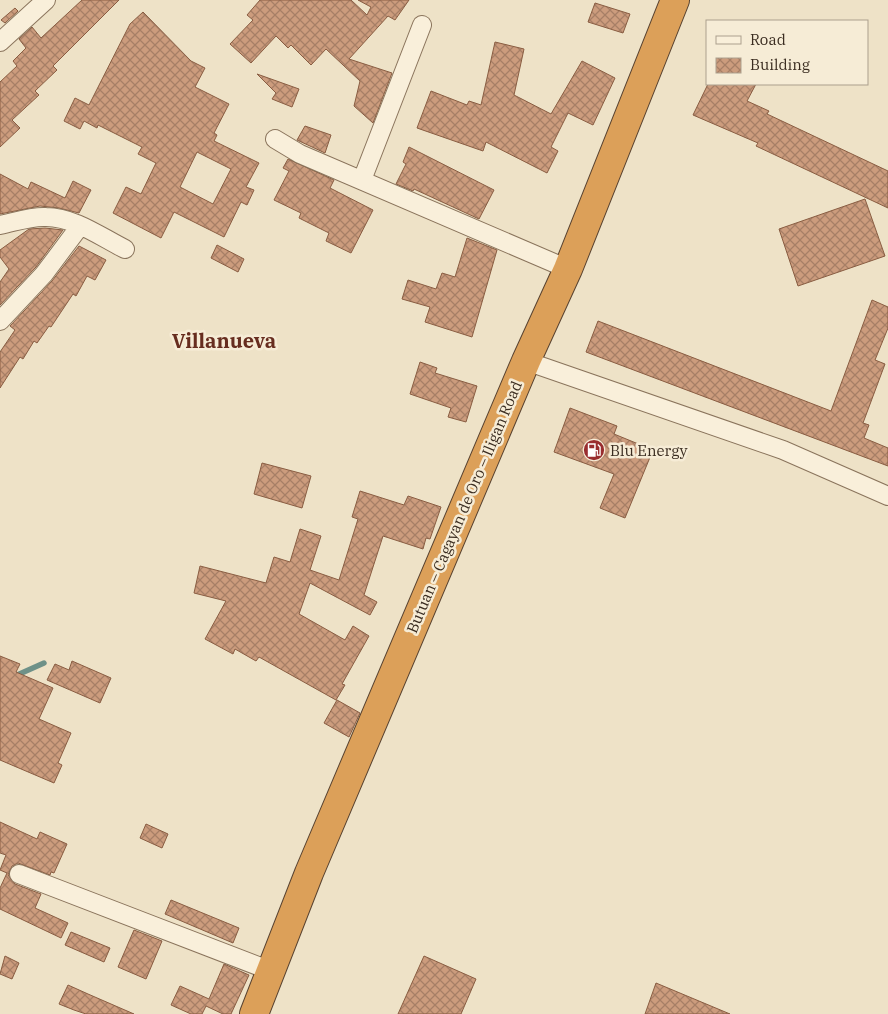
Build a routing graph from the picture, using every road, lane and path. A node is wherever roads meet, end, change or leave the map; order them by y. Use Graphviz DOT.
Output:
graph roads {
  1 [pos="46,0"];
  2 [pos="674,0"];
  3 [pos="422,25"];
  4 [pos="0,42"];
  5 [pos="275,139"];
  6 [pos="362,180"];
  7 [pos="0,225"];
  8 [pos="80,226"];
  9 [pos="125,249"];
  10 [pos="568,268"];
  11 [pos="0,321"];
  12 [pos="526,360"];
  13 [pos="888,496"];
  14 [pos="18,874"];
  15 [pos="271,971"];
  16 [pos="254,1014"];
  1 -- 4 [label="street"];
  2 -- 10 [label="highway, Butuan – Cagayan de Oro – Iligan Road"];
  3 -- 6 [label="street"];
  5 -- 6 [label="street"];
  6 -- 10 [label="street"];
  7 -- 8 [label="street"];
  8 -- 9 [label="street"];
  8 -- 11 [label="street"];
  10 -- 12 [label="highway, Butuan – Cagayan de Oro – Iligan Road"];
  12 -- 13 [label="street"];
  12 -- 15 [label="highway, Butuan – Cagayan de Oro – Iligan Road"];
  14 -- 15 [label="street"];
  15 -- 16 [label="highway, Butuan – Cagayan de Oro – Iligan Road"];
}
